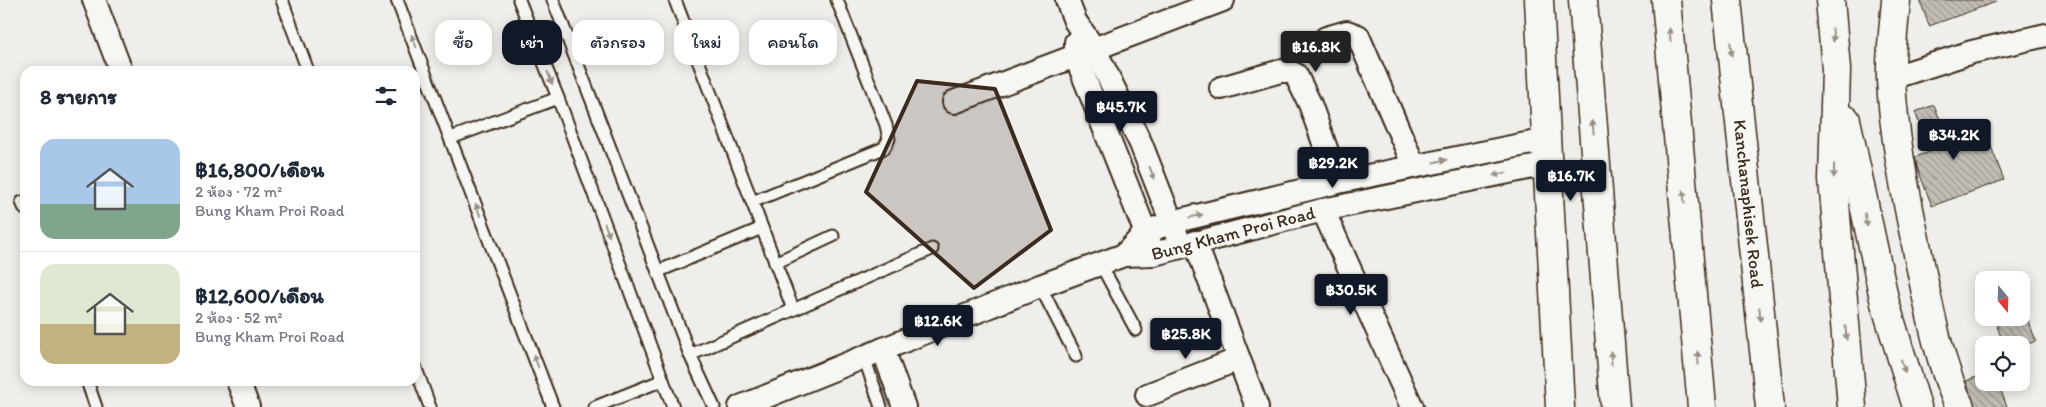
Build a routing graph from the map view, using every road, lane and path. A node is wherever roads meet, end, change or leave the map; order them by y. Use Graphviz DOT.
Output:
graph roads {
  1 [pos="94,0"];
  2 [pos="282,0"];
  3 [pos="397,0"];
  4 [pos="519,0"];
  5 [pos="553,0"];
  6 [pos="675,0"];
  7 [pos="837,0"];
  8 [pos="1067,0"];
  9 [pos="1223,0"];
  10 [pos="1539,0"];
  11 [pos="1583,0"];
  12 [pos="1666,0"];
  13 [pos="1727,0"];
  14 [pos="1830,0"];
  15 [pos="1896,0"];
  16 [pos="2046,35"];
  17 [pos="1326,38"];
  18 [pos="1086,54"];
  19 [pos="119,66"];
  20 [pos="306,66"];
  21 [pos="1836,69"];
  22 [pos="1891,78"];
  23 [pos="1221,88"];
  24 [pos="558,98"];
  25 [pos="954,102"];
  26 [pos="451,138"];
  27 [pos="1141,144"];
  28 [pos="1547,152"];
  29 [pos="1117,156"];
  30 [pos="1414,166"];
  31 [pos="1338,182"];
  32 [pos="752,202"];
  33 [pos="1323,210"];
  34 [pos="1172,222"];
  35 [pos="762,228"];
  36 [pos="1146,232"];
  37 [pos="833,236"];
  38 [pos="1188,244"];
  39 [pos="932,249"];
  40 [pos="1154,254"];
  41 [pos="1124,255"];
  42 [pos="775,263"];
  43 [pos="1100,263"];
  44 [pos="659,271"];
  45 [pos="1040,286"];
  46 [pos="792,309"];
  47 [pos="1136,330"];
  48 [pos="874,353"];
  49 [pos="690,355"];
  50 [pos="1076,356"];
  51 [pos="1239,360"];
  52 [pos="420,380"];
  53 [pos="663,380"];
  54 [pos="89,386"];
  55 [pos="240,386"];
  56 [pos="1147,396"];
  57 [pos="96,407"];
  58 [pos="248,407"];
  59 [pos="430,407"];
  60 [pos="553,407"];
  61 [pos="595,407"];
  62 [pos="673,407"];
  63 [pos="714,407"];
  64 [pos="740,407"];
  65 [pos="882,407"];
  66 [pos="904,407"];
  67 [pos="1257,407"];
  68 [pos="1412,407"];
  69 [pos="1560,407"];
  70 [pos="1615,407"];
  71 [pos="1702,407"];
  72 [pos="1770,407"];
  73 [pos="1852,407"];
  74 [pos="1917,407"];
  75 [pos="1960,407"];
  1 -- 19 [label="street"];
  2 -- 20 [label="lane"];
  26 -- 3 [label="lane, one-way"];
  4 -- 24 [label="lane, one-way"];
  5 -- 44 [label="lane"];
  6 -- 32 [label="lane"];
  7 -- 32 [label="lane"];
  8 -- 18 [label="street"];
  9 -- 18 [label="street"];
  10 -- 28 [label="main road"];
  70 -- 11 [label="main road, one-way"];
  71 -- 12 [label="main road, one-way"];
  13 -- 72 [label="main road, Kanchanaphisek Road, one-way"];
  14 -- 21 [label="main road, one-way"];
  15 -- 22 [label="main road"];
  16 -- 22 [label="street"];
  17 -- 30 [label="street"];
  18 -- 25 [label="street"];
  18 -- 27 [label="street"];
  18 -- 29 [label="street"];
  21 -- 73 [label="main road, one-way"];
  21 -- 74 [label="main road, one-way"];
  22 -- 75 [label="main road"];
  23 -- 31 [label="street"];
  24 -- 26 [label="lane"];
  24 -- 53 [label="lane, one-way"];
  60 -- 26 [label="lane, one-way"];
  27 -- 29 [label="street"];
  27 -- 34 [label="street, one-way"];
  30 -- 28 [label="street, Bung Kham Proi Road, one-way"];
  28 -- 33 [label="street, Bung Kham Proi Road, one-way"];
  28 -- 69 [label="main road"];
  29 -- 36 [label="street"];
  30 -- 31 [label="street, Bung Kham Proi Road"];
  34 -- 31 [label="street, Bung Kham Proi Road, one-way"];
  32 -- 35 [label="lane"];
  33 -- 38 [label="street, Bung Kham Proi Road"];
  33 -- 68 [label="street"];
  34 -- 36 [label="street, Bung Kham Proi Road"];
  34 -- 38 [label="street"];
  35 -- 42 [label="lane"];
  35 -- 44 [label="lane"];
  36 -- 40 [label="street"];
  36 -- 41 [label="street, Bung Kham Proi Road"];
  37 -- 42 [label="lane"];
  38 -- 40 [label="street, Bung Kham Proi Road"];
  38 -- 51 [label="street"];
  39 -- 46 [label="lane"];
  40 -- 41 [label="street, Bung Kham Proi Road"];
  41 -- 43 [label="street, Bung Kham Proi Road"];
  42 -- 46 [label="lane"];
  43 -- 45 [label="street, Bung Kham Proi Road"];
  43 -- 47 [label="lane"];
  44 -- 49 [label="lane"];
  45 -- 48 [label="street, Bung Kham Proi Road"];
  45 -- 50 [label="lane"];
  46 -- 49 [label="lane"];
  48 -- 64 [label="street, Bung Kham Proi Road"];
  48 -- 65 [label="lane"];
  48 -- 66 [label="street"];
  49 -- 63 [label="lane"];
  51 -- 56 [label="street"];
  51 -- 67 [label="street"];
  52 -- 59 [label="lane"];
  53 -- 61 [label="lane"];
  53 -- 62 [label="lane"];
  54 -- 57 [label="lane"];
  55 -- 58 [label="street"];
}
